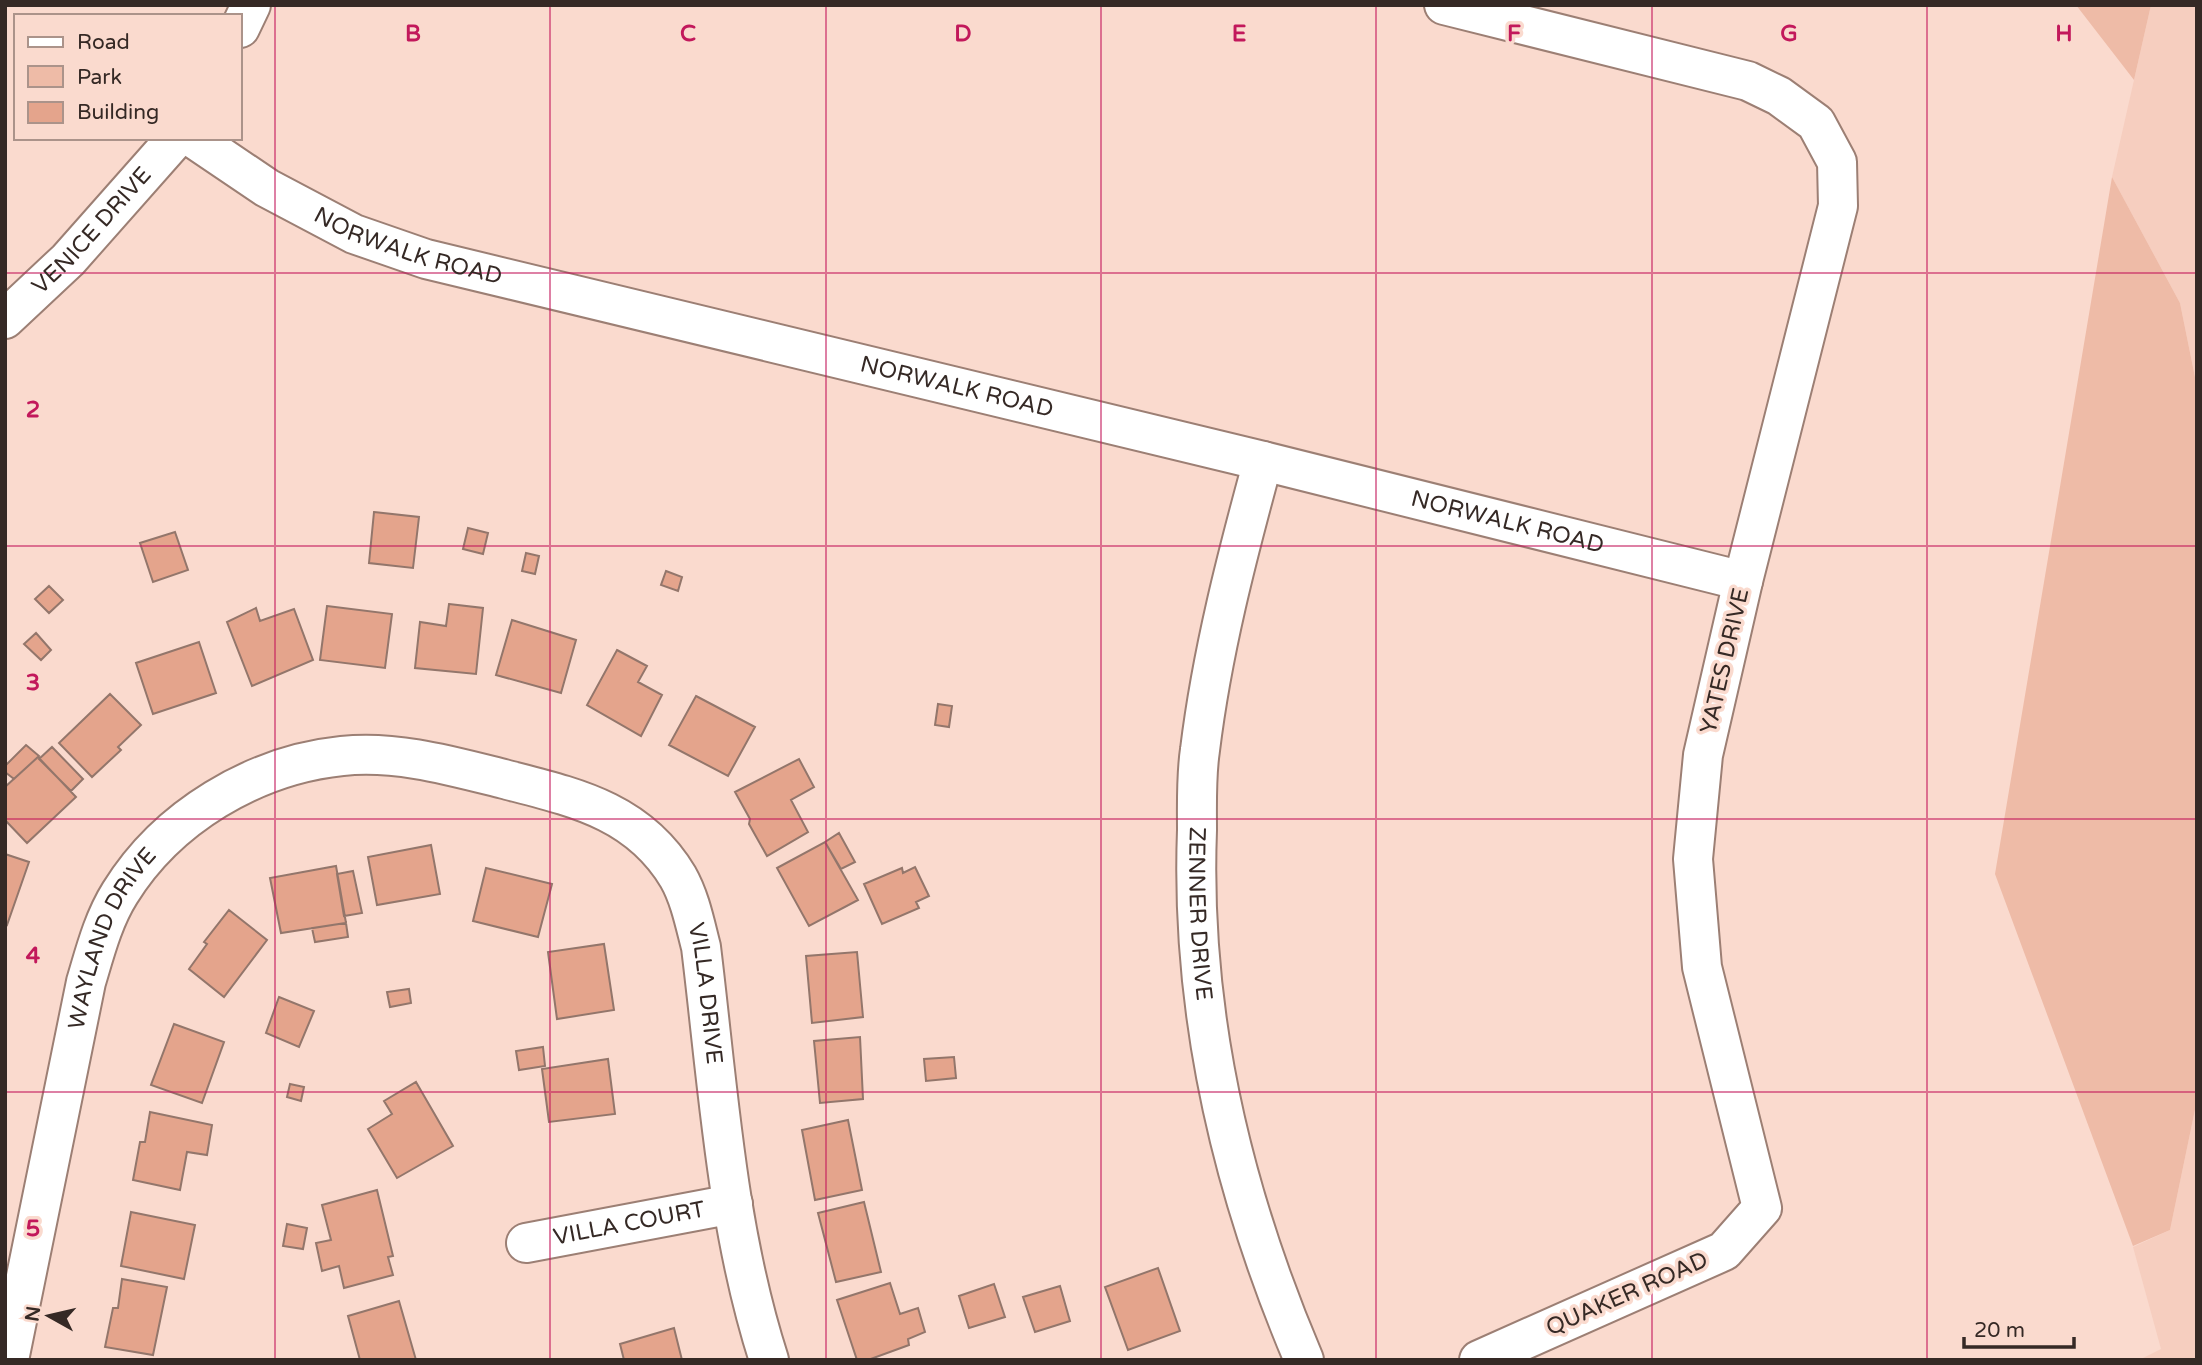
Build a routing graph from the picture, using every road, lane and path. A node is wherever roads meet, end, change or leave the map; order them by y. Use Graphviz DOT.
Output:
graph roads {
  1 [pos="251,5"];
  2 [pos="1444,5"];
  3 [pos="242,24"];
  4 [pos="174,140"];
  5 [pos="196,140"];
  6 [pos="5,319"];
  7 [pos="1263,461"];
  8 [pos="1743,581"];
  9 [pos="461,768"];
  10 [pos="733,1204"];
  11 [pos="1762,1208"];
  12 [pos="526,1243"];
  13 [pos="9,1360"];
  14 [pos="769,1360"];
  15 [pos="1304,1360"];
  16 [pos="1479,1360"];
  1 -- 3 [label="street"];
  2 -- 8 [label="street, YATES DRIVE"];
  4 -- 6 [label="street, VENICE DRIVE"];
  5 -- 7 [label="street, NORWALK ROAD"];
  7 -- 8 [label="street, NORWALK ROAD"];
  7 -- 15 [label="street, ZENNER DRIVE"];
  8 -- 11 [label="street, YATES DRIVE"];
  9 -- 10 [label="street, VILLA DRIVE"];
  9 -- 13 [label="street, WAYLAND DRIVE"];
  10 -- 12 [label="street, VILLA COURT"];
  10 -- 14 [label="street, VILLA DRIVE"];
  11 -- 16 [label="street, QUAKER ROAD"];
}
